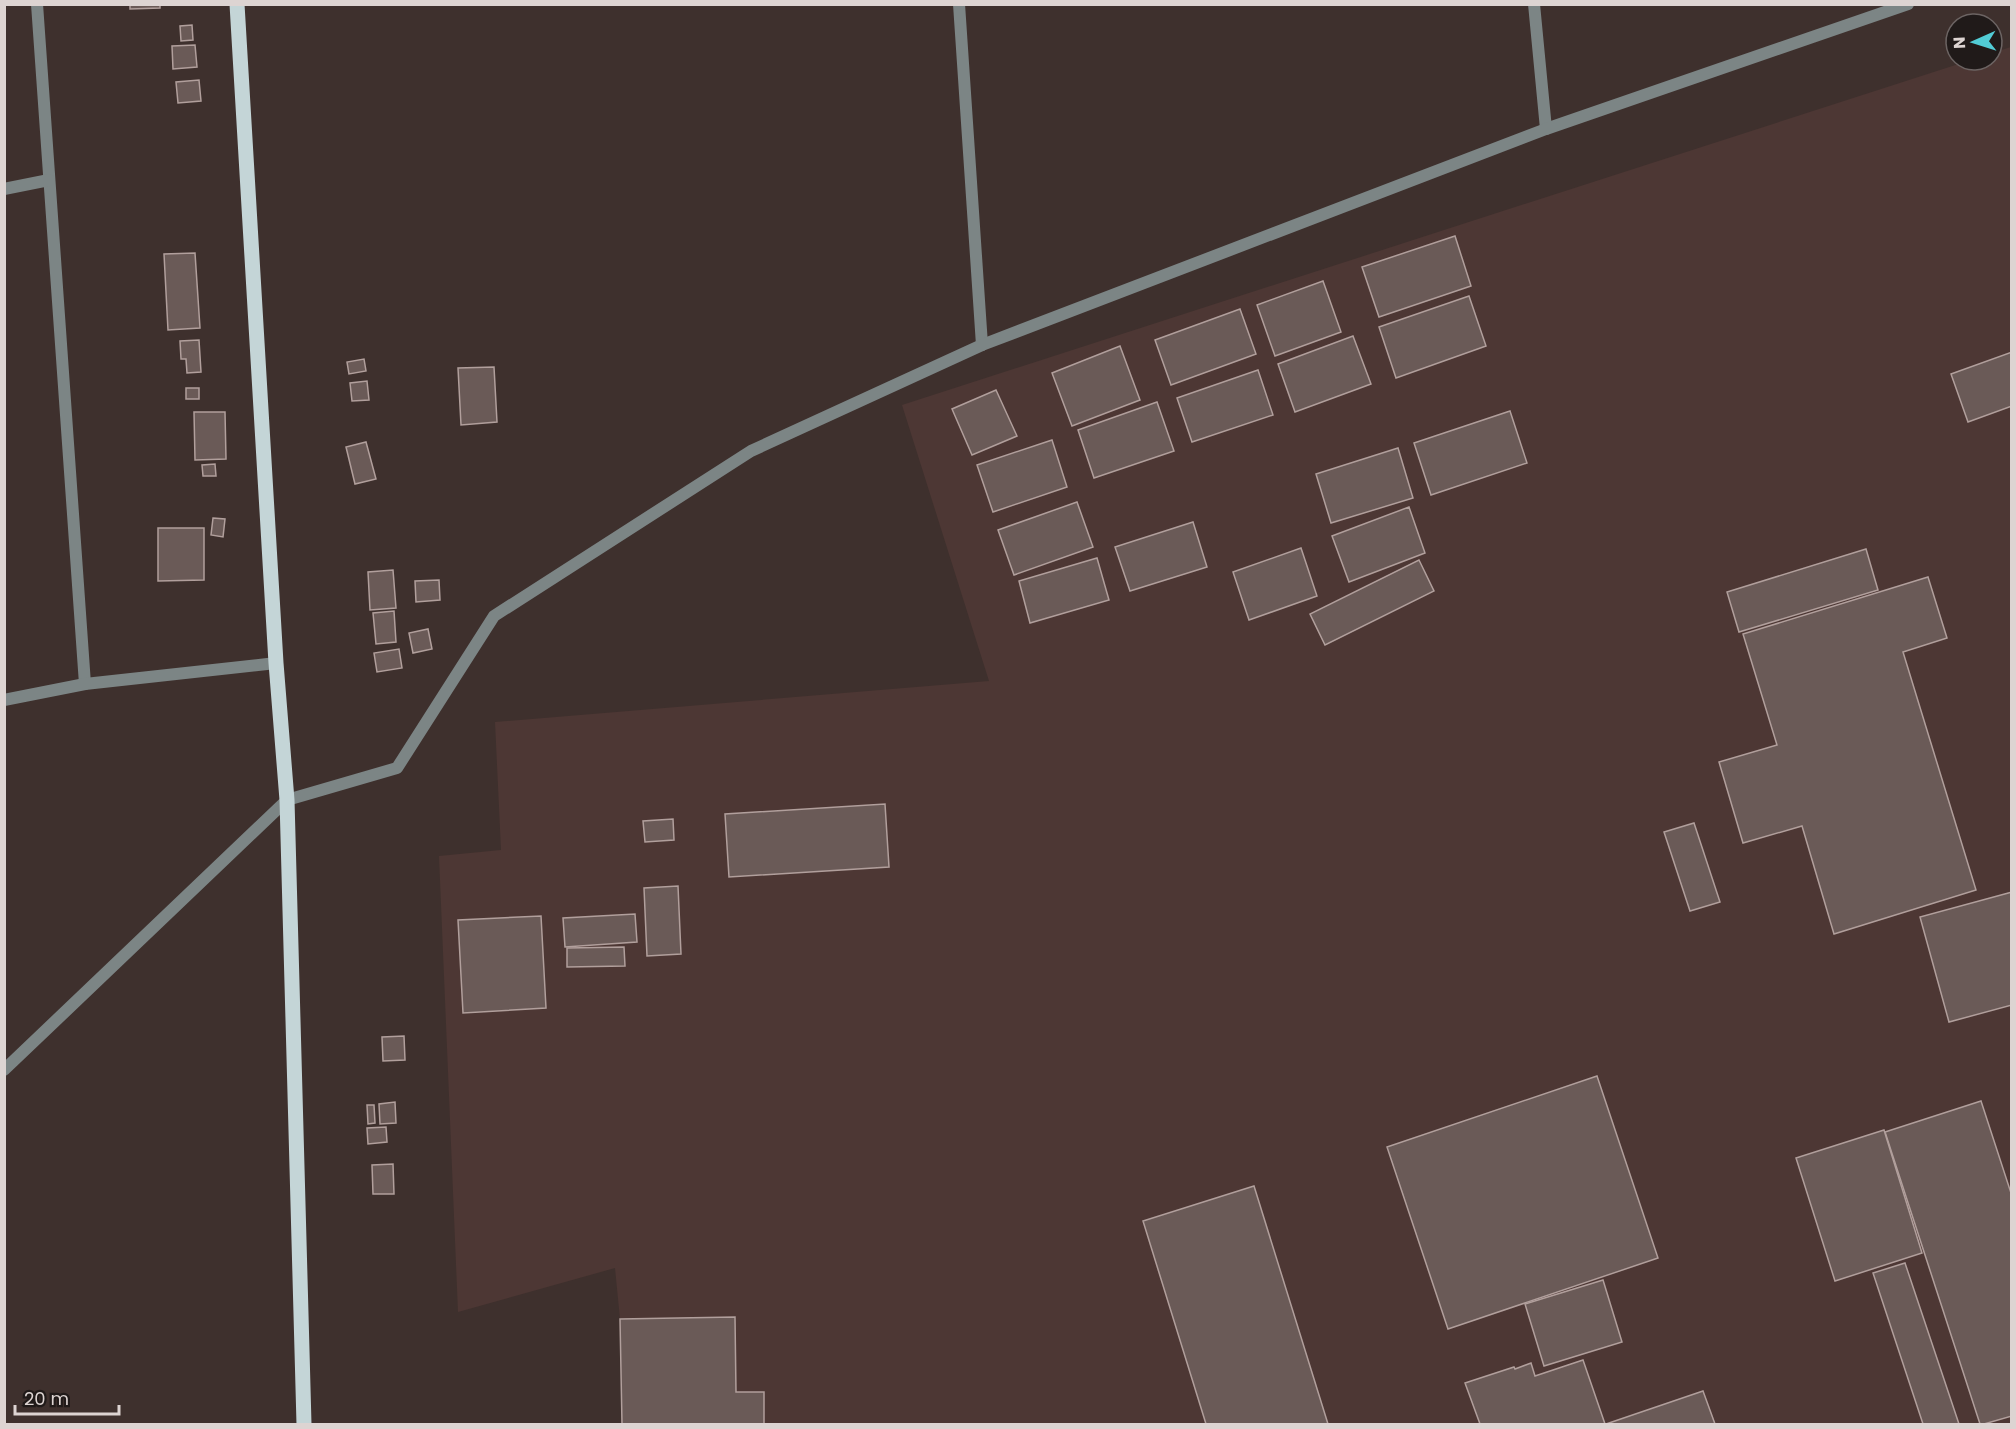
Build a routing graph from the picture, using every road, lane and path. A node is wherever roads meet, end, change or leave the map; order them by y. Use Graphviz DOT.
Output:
graph roads {
  1 [pos="37,4"];
  2 [pos="237,4"];
  3 [pos="959,4"];
  4 [pos="1534,4"];
  5 [pos="1908,4"];
  6 [pos="1546,129"];
  7 [pos="49,180"];
  8 [pos="4,189"];
  9 [pos="982,345"];
  10 [pos="276,663"];
  11 [pos="85,684"];
  12 [pos="4,700"];
  13 [pos="287,800"];
  14 [pos="4,1070"];
  15 [pos="304,1425"];
  1 -- 7 [label="street"];
  2 -- 10 [label="main road"];
  3 -- 9 [label="street"];
  4 -- 6 [label="street"];
  5 -- 6 [label="street"];
  6 -- 9 [label="street"];
  7 -- 8 [label="street"];
  7 -- 11 [label="street"];
  9 -- 13 [label="street"];
  10 -- 11 [label="street"];
  10 -- 13 [label="main road"];
  11 -- 12 [label="street"];
  13 -- 14 [label="street"];
  13 -- 15 [label="main road"];
}
